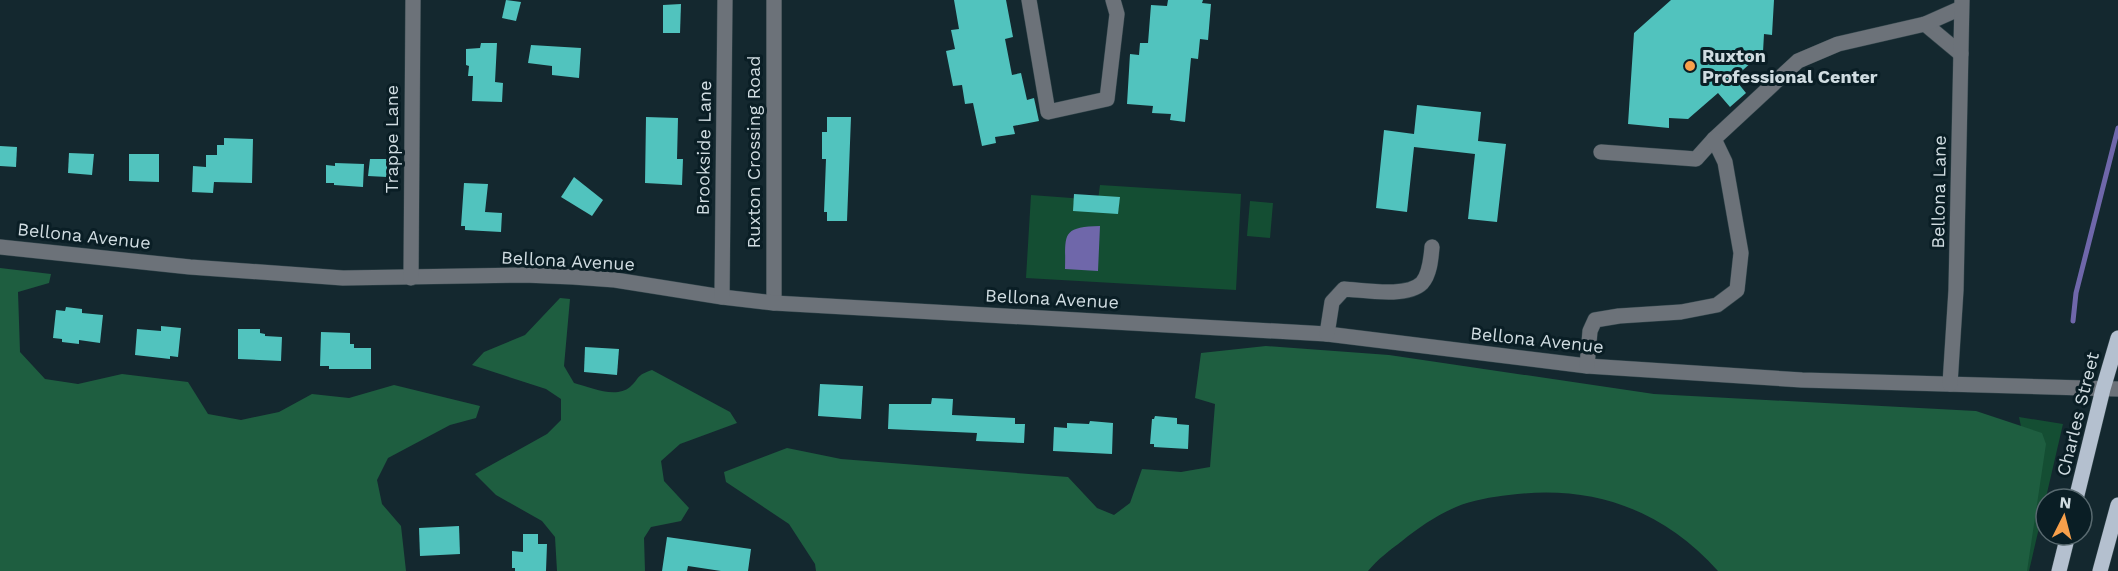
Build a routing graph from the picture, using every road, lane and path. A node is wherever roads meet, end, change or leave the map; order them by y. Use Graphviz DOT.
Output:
graph roads {
  1 [pos="413,0"];
  2 [pos="725,0"];
  3 [pos="774,0"];
  4 [pos="1029,0"];
  5 [pos="1113,0"];
  6 [pos="1962,4"];
  7 [pos="1925,24"];
  8 [pos="1961,54"];
  9 [pos="1714,139"];
  10 [pos="1601,152"];
  11 [pos="0,247"];
  12 [pos="1432,247"];
  13 [pos="411,278"];
  14 [pos="722,297"];
  15 [pos="774,303"];
  16 [pos="1327,334"];
  17 [pos="2118,338"];
  18 [pos="1587,366"];
  19 [pos="1950,384"];
  20 [pos="2110,389"];
  21 [pos="2080,487"];
  22 [pos="2118,505"];
  23 [pos="2065,547"];
  24 [pos="2059,571"];
  25 [pos="2100,571"];
  1 -- 13 [label="street, Trappe Lane"];
  2 -- 14 [label="street, Brookside Lane"];
  3 -- 15 [label="street, Ruxton Crossing Road"];
  4 -- 5 [label="street"];
  6 -- 7 [label="street"];
  6 -- 8 [label="street, Bellona Lane"];
  7 -- 8 [label="street"];
  7 -- 9 [label="street"];
  8 -- 19 [label="street, Bellona Lane"];
  9 -- 10 [label="street"];
  9 -- 18 [label="street"];
  11 -- 13 [label="street, Bellona Avenue"];
  12 -- 16 [label="street"];
  13 -- 14 [label="street, Bellona Avenue"];
  14 -- 15 [label="street, Bellona Avenue"];
  15 -- 16 [label="street, Bellona Avenue"];
  16 -- 18 [label="street, Bellona Avenue"];
  17 -- 20 [label="main road, Charles Street"];
  18 -- 19 [label="street, Bellona Avenue"];
  19 -- 20 [label="street, Bellona Avenue"];
  20 -- 21 [label="main road, Charles Street"];
  22 -- 25 [label="main road"];
  23 -- 24 [label="main road"];
}
